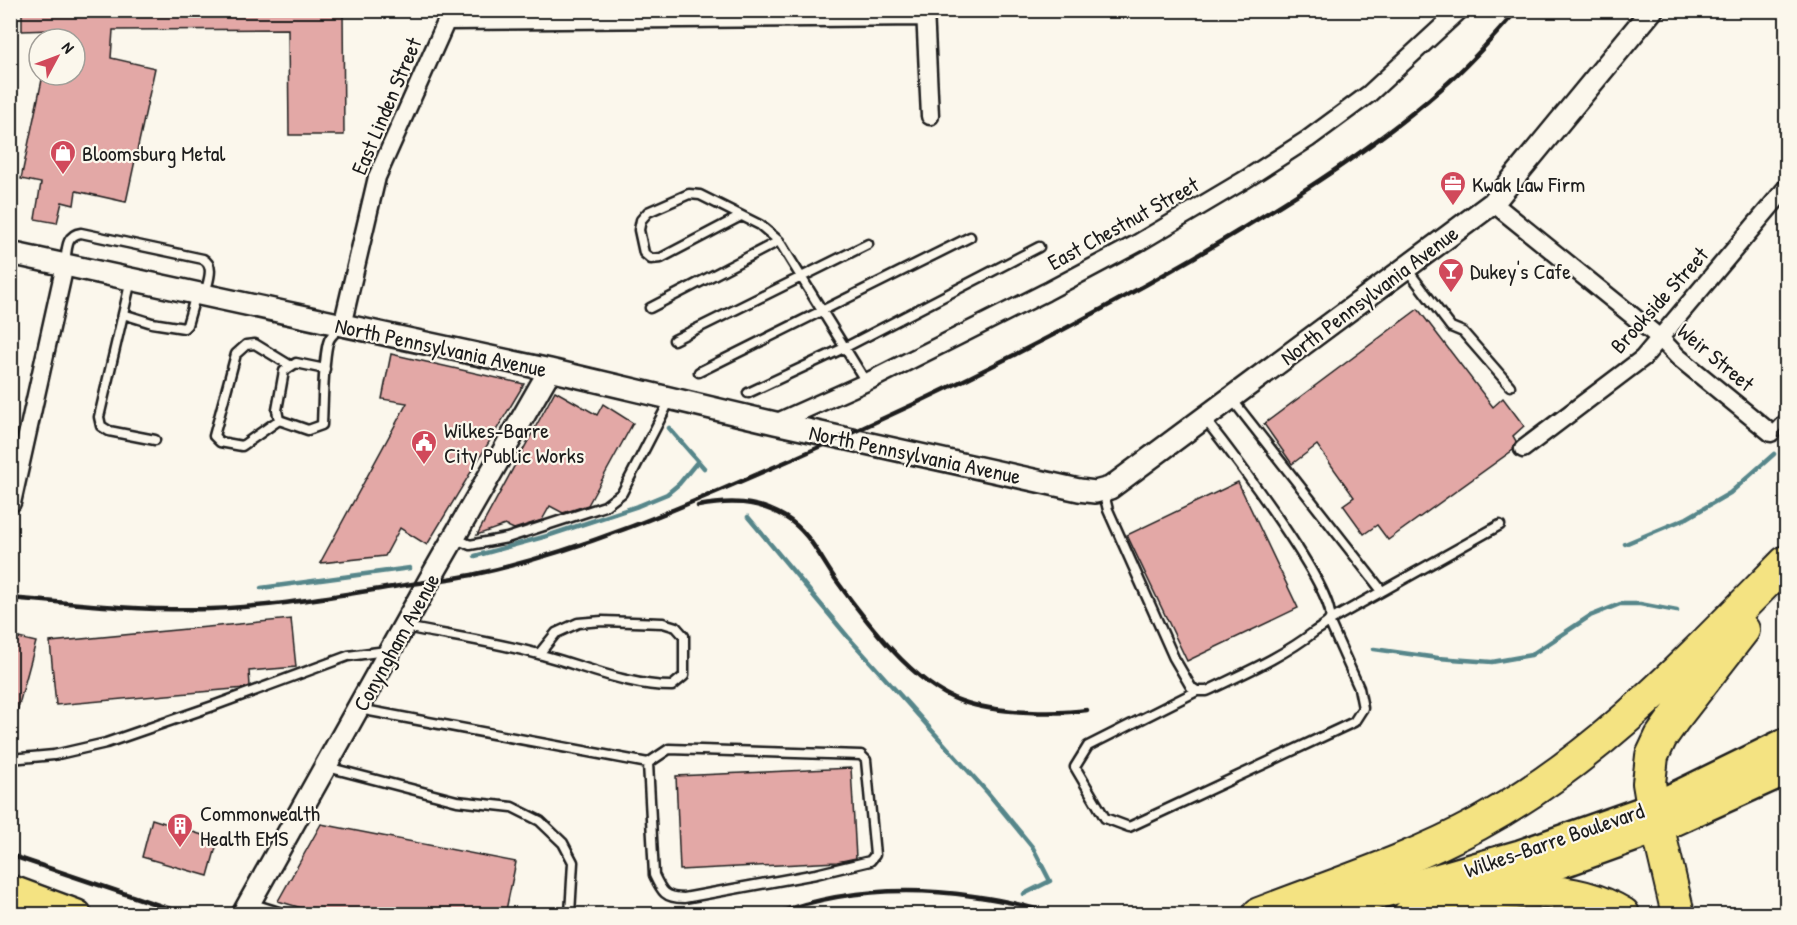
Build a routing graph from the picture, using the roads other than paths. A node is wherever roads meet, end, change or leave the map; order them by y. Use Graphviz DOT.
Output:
graph roads {
  1 [pos="1460,10"];
  2 [pos="1652,10"];
  3 [pos="925,14"];
  4 [pos="449,16"];
  5 [pos="930,116"];
  6 [pos="1786,188"];
  7 [pos="1493,203"];
  8 [pos="741,216"];
  9 [pos="970,237"];
  10 [pos="779,241"];
  11 [pos="868,244"];
  12 [pos="1039,247"];
  13 [pos="10,253"];
  14 [pos="65,265"];
  15 [pos="1406,267"];
  16 [pos="801,277"];
  17 [pos="131,279"];
  18 [pos="200,294"];
  19 [pos="650,308"];
  20 [pos="822,311"];
  21 [pos="123,314"];
  22 [pos="342,326"];
  23 [pos="1660,338"];
  24 [pos="674,340"];
  25 [pos="844,348"];
  26 [pos="291,366"];
  27 [pos="326,369"];
  28 [pos="550,370"];
  29 [pos="699,372"];
  30 [pos="866,382"];
  31 [pos="1510,386"];
  32 [pos="748,393"];
  33 [pos="670,398"];
  34 [pos="1231,398"];
  35 [pos="1786,417"];
  36 [pos="1203,418"];
  37 [pos="279,420"];
  38 [pos="775,423"];
  39 [pos="1771,433"];
  40 [pos="155,440"];
  41 [pos="1523,449"];
  42 [pos="1103,490"];
  43 [pos="12,503"];
  44 [pos="1500,525"];
  45 [pos="454,538"];
  46 [pos="1786,562"];
  47 [pos="1786,579"];
  48 [pos="1382,591"];
  49 [pos="1329,621"];
  50 [pos="405,626"];
  51 [pos="391,650"];
  52 [pos="539,654"];
  53 [pos="1197,691"];
  54 [pos="358,709"];
  55 [pos="1786,742"];
  56 [pos="10,759"];
  57 [pos="648,763"];
  58 [pos="326,766"];
  59 [pos="1786,771"];
  60 [pos="1655,818"];
  61 [pos="10,889"];
  62 [pos="1444,904"];
  63 [pos="247,909"];
  64 [pos="77,915"];
  65 [pos="285,915"];
  66 [pos="570,915"];
  67 [pos="1259,915"];
  68 [pos="1312,915"];
  69 [pos="1407,915"];
  70 [pos="1623,915"];
  71 [pos="1678,915"];
  1 -- 30 [label="street, East Chestnut Street"];
  2 -- 7 [label="street, North Pennsylvania Avenue"];
  3 -- 4 [label="street"];
  3 -- 5 [label="street"];
  4 -- 22 [label="street, East Linden Street"];
  6 -- 23 [label="street, Brookside Street"];
  7 -- 15 [label="street, North Pennsylvania Avenue"];
  7 -- 23 [label="street, Weir Street"];
  8 -- 8 [label="lane"];
  8 -- 10 [label="lane"];
  9 -- 20 [label="lane"];
  10 -- 16 [label="lane"];
  10 -- 19 [label="lane"];
  11 -- 16 [label="lane"];
  12 -- 25 [label="lane"];
  13 -- 14 [label="street, North Pennsylvania Avenue"];
  14 -- 17 [label="street, North Pennsylvania Avenue"];
  14 -- 18 [label="lane"];
  14 -- 43 [label="street"];
  15 -- 31 [label="lane"];
  15 -- 34 [label="street, North Pennsylvania Avenue"];
  16 -- 20 [label="lane"];
  16 -- 24 [label="lane"];
  17 -- 18 [label="street, North Pennsylvania Avenue"];
  17 -- 21 [label="lane"];
  18 -- 21 [label="lane"];
  18 -- 22 [label="street, North Pennsylvania Avenue"];
  20 -- 25 [label="lane"];
  20 -- 29 [label="lane"];
  21 -- 40 [label="lane"];
  22 -- 27 [label="lane"];
  22 -- 28 [label="street, North Pennsylvania Avenue"];
  23 -- 39 [label="street, Weir Street"];
  23 -- 41 [label="street, Brookside Street"];
  25 -- 30 [label="lane"];
  25 -- 32 [label="lane"];
  26 -- 27 [label="lane"];
  26 -- 37 [label="lane"];
  26 -- 37 [label="lane"];
  27 -- 37 [label="lane"];
  28 -- 33 [label="street, North Pennsylvania Avenue"];
  28 -- 45 [label="street, Conyngham Avenue"];
  30 -- 38 [label="street, East Chestnut Street"];
  33 -- 38 [label="street, North Pennsylvania Avenue"];
  33 -- 45 [label="lane"];
  34 -- 36 [label="street, North Pennsylvania Avenue"];
  34 -- 48 [label="lane"];
  35 -- 39 [label="lane"];
  36 -- 42 [label="street, North Pennsylvania Avenue"];
  36 -- 49 [label="lane"];
  38 -- 42 [label="street, North Pennsylvania Avenue"];
  42 -- 53 [label="lane"];
  44 -- 48 [label="lane"];
  45 -- 50 [label="street, Conyngham Avenue"];
  46 -- 67 [label="highway"];
  47 -- 60 [label="highway"];
  48 -- 49 [label="lane"];
  49 -- 53 [label="lane"];
  49 -- 53 [label="lane"];
  50 -- 51 [label="street, Conyngham Avenue"];
  50 -- 52 [label="lane"];
  51 -- 54 [label="street, Conyngham Avenue"];
  51 -- 56 [label="lane"];
  52 -- 52 [label="lane"];
  54 -- 57 [label="lane"];
  54 -- 58 [label="street, Conyngham Avenue"];
  55 -- 60 [label="main road, Wilkes-Barre Boulevard"];
  57 -- 57 [label="lane"];
  58 -- 63 [label="street, Conyngham Avenue"];
  58 -- 66 [label="lane"];
  59 -- 60 [label="main road, Wilkes-Barre Boulevard"];
  60 -- 62 [label="main road, Wilkes-Barre Boulevard"];
  60 -- 68 [label="main road, Wilkes-Barre Boulevard"];
  60 -- 71 [label="highway"];
  61 -- 64 [label="main road"];
  62 -- 69 [label="main road, Wilkes-Barre Boulevard"];
  62 -- 70 [label="highway"];
  63 -- 65 [label="lane"];
}
